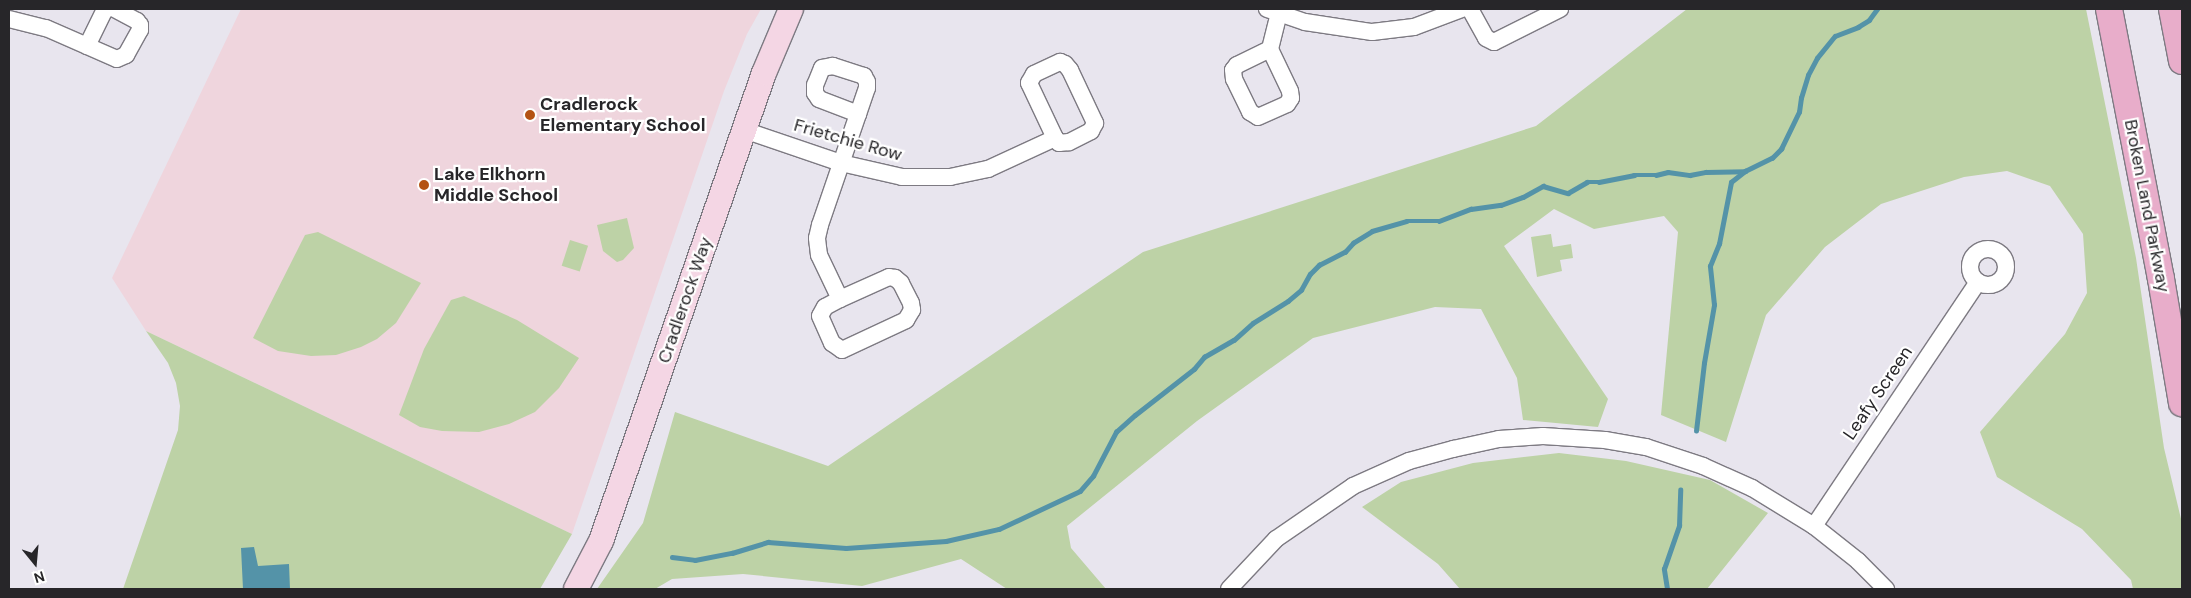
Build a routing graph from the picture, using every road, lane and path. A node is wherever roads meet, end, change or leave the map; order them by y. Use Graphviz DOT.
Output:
graph roads {
  1 [pos="107,9"];
  2 [pos="114,9"];
  3 [pos="791,9"];
  4 [pos="1462,9"];
  5 [pos="1470,9"];
  6 [pos="1560,9"];
  7 [pos="2109,9"];
  8 [pos="2172,9"];
  9 [pos="1273,11"];
  10 [pos="9,20"];
  11 [pos="86,46"];
  12 [pos="1270,49"];
  13 [pos="2182,61"];
  14 [pos="858,114"];
  15 [pos="744,130"];
  16 [pos="1055,138"];
  17 [pos="841,163"];
  18 [pos="1978,282"];
  19 [pos="840,300"];
  20 [pos="2182,403"];
  21 [pos="1814,526"];
  22 [pos="1883,588"];
  23 [pos="576,589"];
  24 [pos="1230,589"];
  1 -- 11 [label="street"];
  2 -- 11 [label="street"];
  3 -- 15 [label="street, Cradlerock Way"];
  4 -- 9 [label="street"];
  5 -- 6 [label="street"];
  7 -- 20 [label="main road, Broken Land Parkway"];
  8 -- 13 [label="main road"];
  9 -- 12 [label="street"];
  10 -- 11 [label="street"];
  14 -- 17 [label="street"];
  15 -- 17 [label="street, Frietchie Row"];
  15 -- 23 [label="street, Cradlerock Way"];
  16 -- 16 [label="street, Frietchie Row"];
  16 -- 17 [label="street, Frietchie Row"];
  17 -- 19 [label="street"];
  18 -- 21 [label="street, Leafy Screen"];
  19 -- 19 [label="street"];
  21 -- 22 [label="street"];
  21 -- 24 [label="street"];
}
